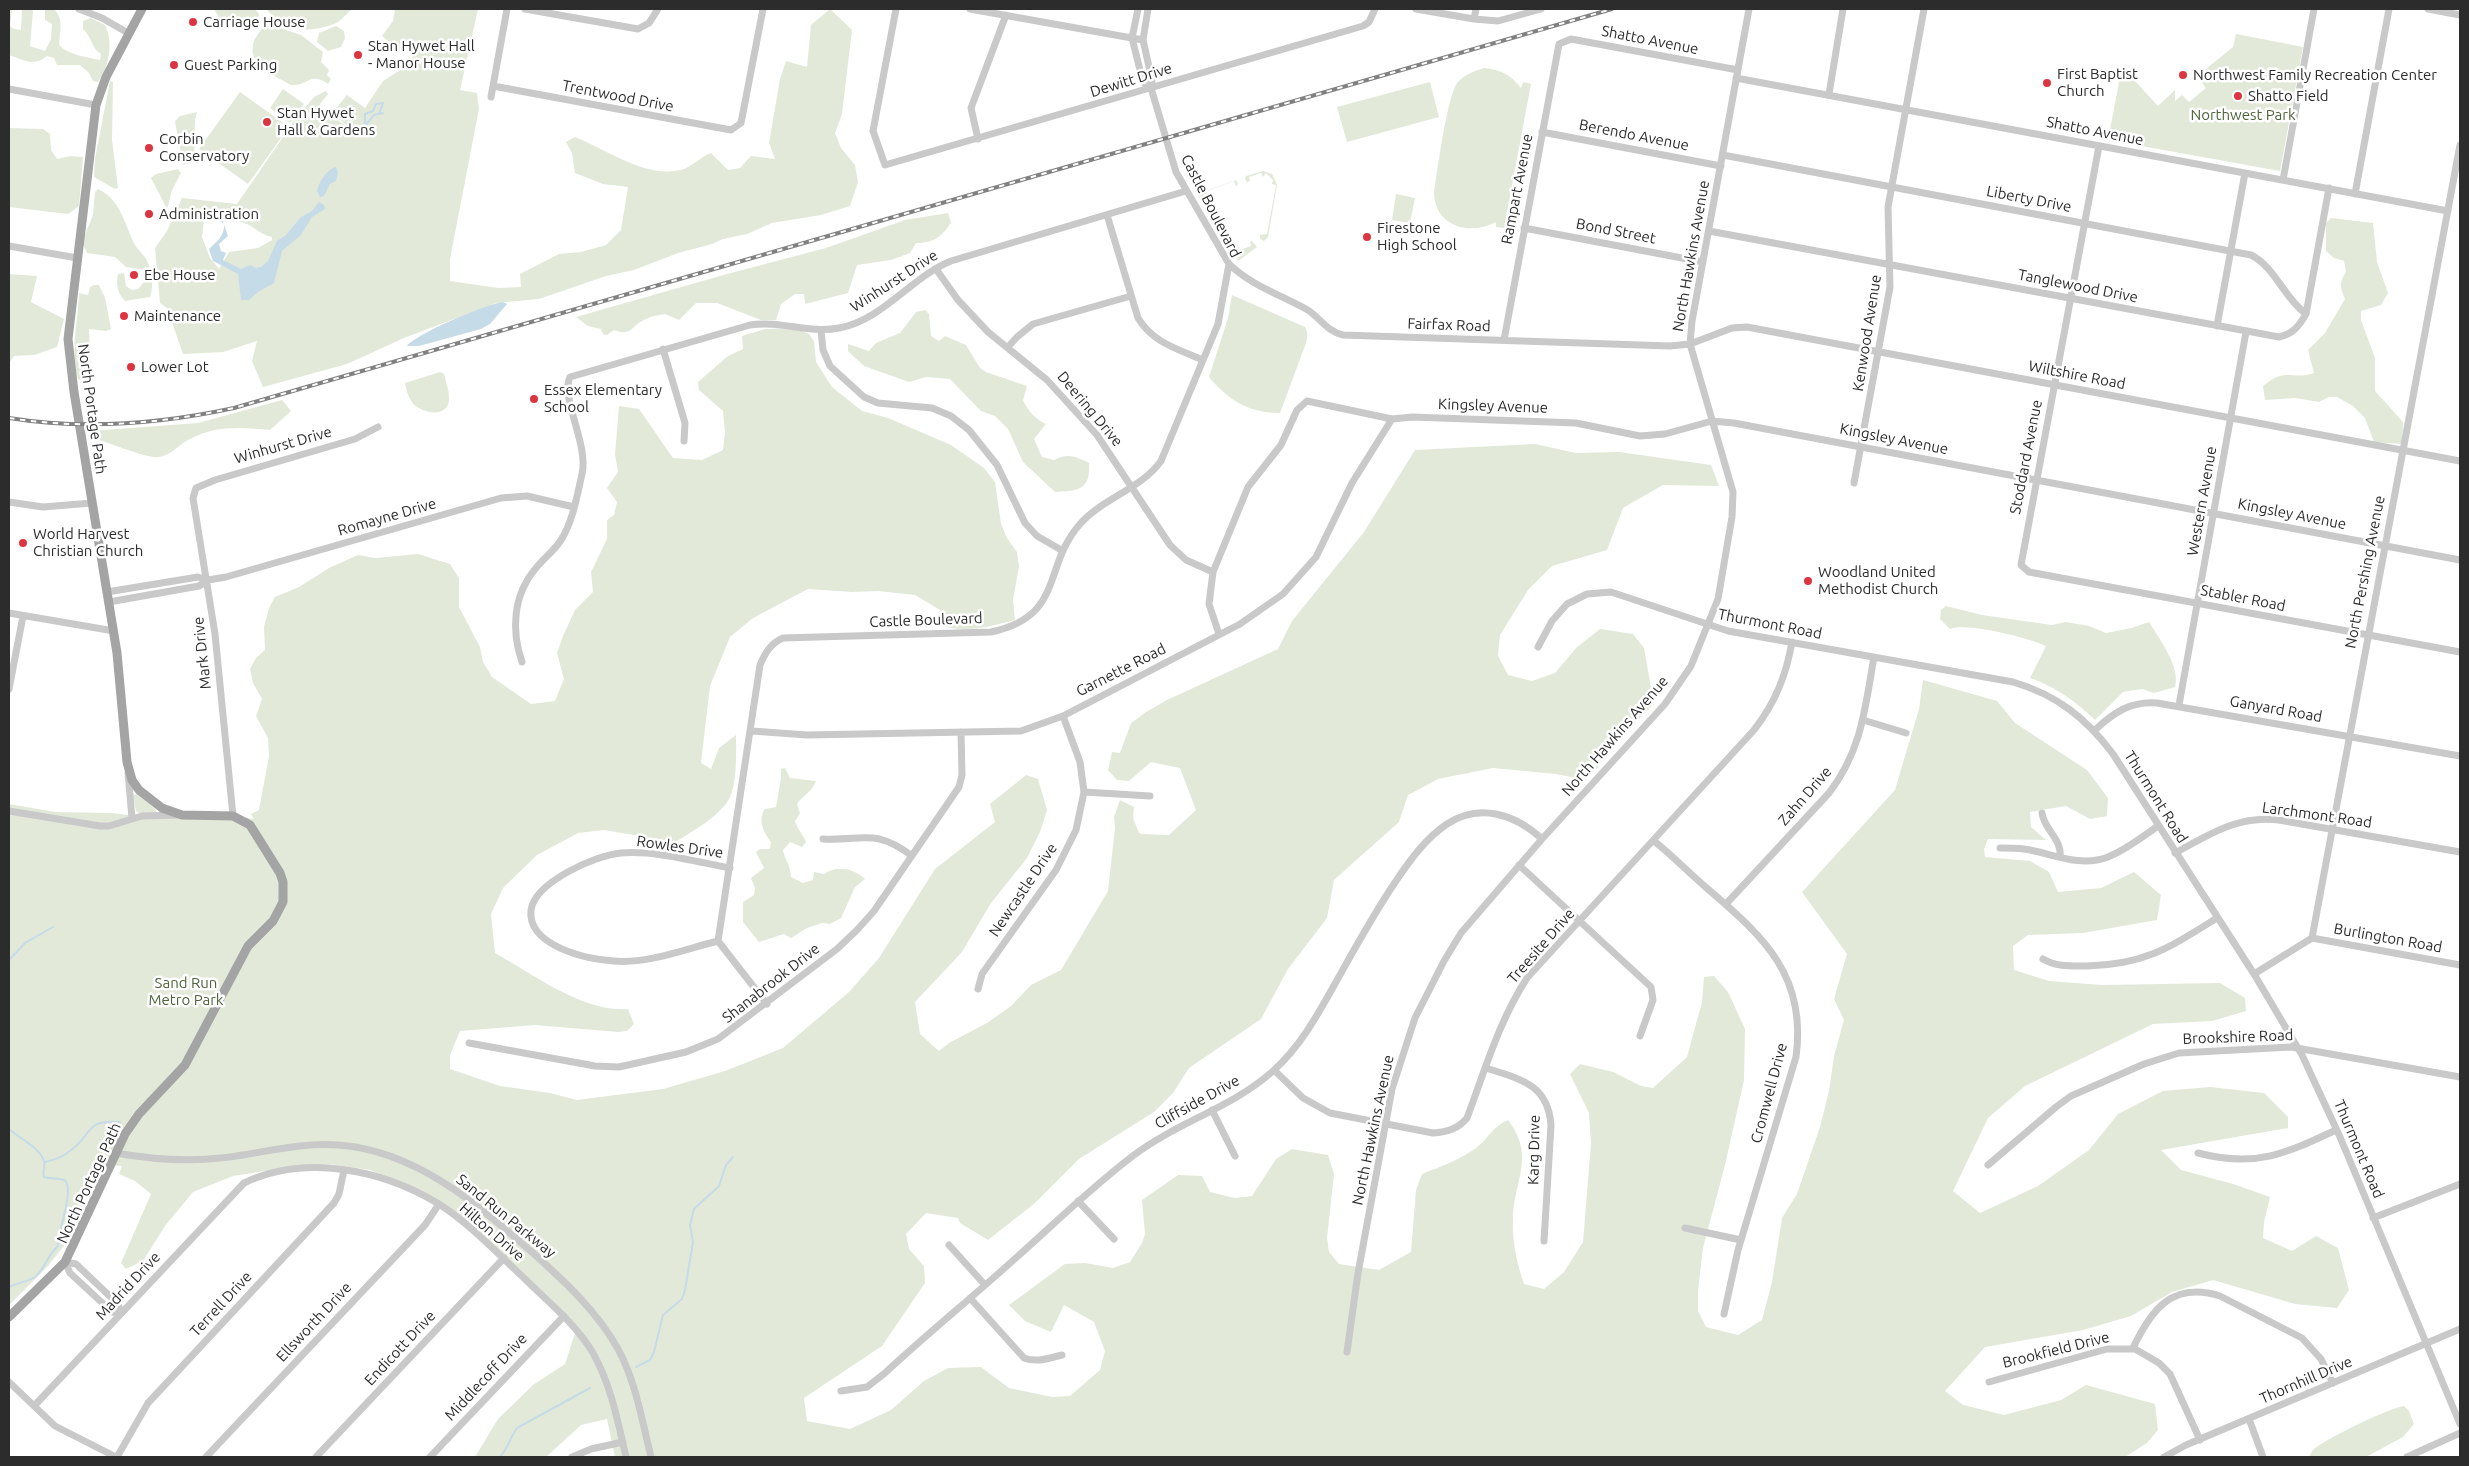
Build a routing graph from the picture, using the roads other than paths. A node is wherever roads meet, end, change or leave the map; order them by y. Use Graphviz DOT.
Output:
graph roads {
  1 [pos="79,9"];
  2 [pos="142,9"];
  3 [pos="507,9"];
  4 [pos="525,9"];
  5 [pos="658,9"];
  6 [pos="763,9"];
  7 [pos="896,9"];
  8 [pos="970,9"];
  9 [pos="1138,9"];
  10 [pos="1148,9"];
  11 [pos="1375,9"];
  12 [pos="1416,9"];
  13 [pos="1476,9"];
  14 [pos="1541,9"];
  15 [pos="1749,9"];
  16 [pos="1843,9"];
  17 [pos="1924,9"];
  18 [pos="2314,9"];
  19 [pos="2389,9"];
  20 [pos="2428,9"];
  21 [pos="1006,15"];
  22 [pos="2460,15"];
  23 [pos="1474,19"];
  24 [pos="128,33"];
  25 [pos="1132,38"];
  26 [pos="1143,40"];
  27 [pos="1559,44"];
  28 [pos="1738,70"];
  29 [pos="1736,78"];
  30 [pos="493,86"];
  31 [pos="9,88"];
  32 [pos="1151,88"];
  33 [pos="1829,94"];
  34 [pos="491,97"];
  35 [pos="96,105"];
  36 [pos="1907,109"];
  37 [pos="1542,132"];
  38 [pos="978,139"];
  39 [pos="2460,145"];
  40 [pos="2099,146"];
  41 [pos="1723,155"];
  42 [pos="1721,166"];
  43 [pos="2245,173"];
  44 [pos="2283,180"];
  45 [pos="1892,187"];
  46 [pos="2329,188"];
  47 [pos="1186,191"];
  48 [pos="2355,194"];
  49 [pos="2448,211"];
  50 [pos="1107,216"];
  51 [pos="2085,223"];
  52 [pos="1524,228"];
  53 [pos="1709,231"];
  54 [pos="9,246"];
  55 [pos="2231,251"];
  56 [pos="77,258"];
  57 [pos="1703,262"];
  58 [pos="1229,264"];
  59 [pos="1891,266"];
  60 [pos="936,269"];
  61 [pos="1131,296"];
  62 [pos="2071,299"];
  63 [pos="2306,314"];
  64 [pos="2217,326"];
  65 [pos="821,330"];
  66 [pos="2246,332"];
  67 [pos="1504,340"];
  68 [pos="1690,344"];
  69 [pos="1008,347"];
  70 [pos="663,350"];
  71 [pos="1879,352"];
  72 [pos="1204,360"];
  73 [pos="2054,385"];
  74 [pos="2230,418"];
  75 [pos="1392,420"];
  76 [pos="1712,421"];
  77 [pos="378,427"];
  78 [pos="684,441"];
  79 [pos="1861,447"];
  80 [pos="2402,450"];
  81 [pos="2460,461"];
  82 [pos="2036,480"];
  83 [pos="1854,483"];
  84 [pos="1132,487"];
  85 [pos="196,488"];
  86 [pos="9,502"];
  87 [pos="92,503"];
  88 [pos="574,507"];
  89 [pos="2214,514"];
  90 [pos="2384,546"];
  91 [pos="1063,551"];
  92 [pos="2460,560"];
  93 [pos="2022,567"];
  94 [pos="1213,572"];
  95 [pos="208,580"];
  96 [pos="108,597"];
  97 [pos="2198,603"];
  98 [pos="9,613"];
  99 [pos="23,616"];
  100 [pos="1709,626"];
  101 [pos="114,632"];
  102 [pos="1219,634"];
  103 [pos="2367,635"];
  104 [pos="1792,642"];
  105 [pos="1538,647"];
  106 [pos="2460,652"];
  107 [pos="1874,657"];
  108 [pos="522,662"];
  109 [pos="9,689"];
  110 [pos="2179,705"];
  111 [pos="1063,716"];
  112 [pos="1863,720"];
  113 [pos="2096,730"];
  114 [pos="752,731"];
  115 [pos="961,732"];
  116 [pos="1906,733"];
  117 [pos="2348,736"];
  118 [pos="2460,756"];
  119 [pos="126,762"];
  120 [pos="1084,792"];
  121 [pos="1150,796"];
  122 [pos="9,811"];
  123 [pos="2042,813"];
  124 [pos="182,815"];
  125 [pos="232,816"];
  126 [pos="132,818"];
  127 [pos="2158,826"];
  128 [pos="2332,829"];
  129 [pos="823,839"];
  130 [pos="1542,839"];
  131 [pos="1654,841"];
  132 [pos="2000,848"];
  133 [pos="2460,852"];
  134 [pos="2176,853"];
  135 [pos="912,856"];
  136 [pos="2060,857"];
  137 [pos="1519,865"];
  138 [pos="730,868"];
  139 [pos="1726,904"];
  140 [pos="2218,918"];
  141 [pos="1580,921"];
  142 [pos="2312,938"];
  143 [pos="718,941"];
  144 [pos="2042,959"];
  145 [pos="2460,965"];
  146 [pos="2254,974"];
  147 [pos="978,989"];
  148 [pos="767,1004"];
  149 [pos="1640,1036"];
  150 [pos="469,1043"];
  151 [pos="2298,1048"];
  152 [pos="1486,1068"];
  153 [pos="1274,1070"];
  154 [pos="2460,1077"];
  155 [pos="1212,1110"];
  156 [pos="1385,1124"];
  157 [pos="2336,1130"];
  158 [pos="115,1153"];
  159 [pos="2198,1153"];
  160 [pos="1235,1156"];
  161 [pos="1988,1165"];
  162 [pos="344,1170"];
  163 [pos="2460,1184"];
  164 [pos="240,1186"];
  165 [pos="1078,1201"];
  166 [pos="439,1204"];
  167 [pos="2373,1218"];
  168 [pos="1685,1228"];
  169 [pos="1114,1239"];
  170 [pos="1741,1240"];
  171 [pos="1544,1241"];
  172 [pos="949,1245"];
  173 [pos="504,1258"];
  174 [pos="66,1262"];
  175 [pos="985,1285"];
  176 [pos="970,1298"];
  177 [pos="121,1313"];
  178 [pos="1724,1314"];
  179 [pos="564,1316"];
  180 [pos="9,1317"];
  181 [pos="2460,1329"];
  182 [pos="2426,1343"];
  183 [pos="2133,1348"];
  184 [pos="1347,1352"];
  185 [pos="1062,1355"];
  186 [pos="9,1382"];
  187 [pos="1989,1382"];
  188 [pos="2333,1383"];
  189 [pos="841,1391"];
  190 [pos="35,1405"];
  191 [pos="2249,1420"];
  192 [pos="2460,1424"];
  193 [pos="2460,1433"];
  194 [pos="2200,1440"];
  195 [pos="623,1442"];
  196 [pos="117,1457"];
  197 [pos="206,1457"];
  198 [pos="316,1457"];
  199 [pos="430,1457"];
  200 [pos="572,1457"];
  201 [pos="626,1457"];
  202 [pos="651,1457"];
  203 [pos="2164,1457"];
  204 [pos="2263,1457"];
  205 [pos="2406,1457"];
  1 -- 24 [label="street"];
  2 -- 24 [label="main road, North Portage Path"];
  3 -- 30 [label="street"];
  4 -- 5 [label="street"];
  6 -- 30 [label="street, Trentwood Drive"];
  7 -- 38 [label="street, Dewitt Drive"];
  8 -- 21 [label="street"];
  9 -- 25 [label="street, Castle Boulevard"];
  10 -- 26 [label="street, Castle Boulevard"];
  11 -- 32 [label="street, Dewitt Drive"];
  12 -- 23 [label="street"];
  13 -- 23 [label="street"];
  14 -- 23 [label="street"];
  15 -- 28 [label="street, North Hawkins Avenue"];
  16 -- 33 [label="street"];
  17 -- 36 [label="street, Kenwood Avenue"];
  18 -- 44 [label="street"];
  19 -- 48 [label="street"];
  20 -- 22 [label="street"];
  21 -- 25 [label="street"];
  21 -- 38 [label="street"];
  24 -- 35 [label="main road, North Portage Path"];
  25 -- 26 [label="street"];
  25 -- 32 [label="street, Castle Boulevard"];
  26 -- 32 [label="street, Castle Boulevard"];
  27 -- 28 [label="street, Shatto Avenue"];
  27 -- 37 [label="street, Rampart Avenue"];
  28 -- 29 [label="street, North Hawkins Avenue"];
  29 -- 33 [label="street, Shatto Avenue"];
  29 -- 41 [label="street, North Hawkins Avenue"];
  30 -- 34 [label="street"];
  31 -- 35 [label="street"];
  32 -- 38 [label="street, Dewitt Drive"];
  32 -- 47 [label="street, Castle Boulevard"];
  33 -- 36 [label="street, Shatto Avenue"];
  35 -- 56 [label="main road, North Portage Path"];
  36 -- 40 [label="street, Shatto Avenue"];
  36 -- 45 [label="street, Kenwood Avenue"];
  37 -- 42 [label="street, Berendo Avenue"];
  37 -- 52 [label="street, Rampart Avenue"];
  39 -- 49 [label="street, North Pershing Avenue"];
  40 -- 43 [label="street, Shatto Avenue"];
  40 -- 51 [label="street, Stoddard Avenue"];
  41 -- 42 [label="street, North Hawkins Avenue"];
  41 -- 45 [label="street, Liberty Drive"];
  42 -- 53 [label="street, North Hawkins Avenue"];
  43 -- 44 [label="street, Shatto Avenue"];
  43 -- 55 [label="street"];
  44 -- 46 [label="street, Shatto Avenue"];
  45 -- 51 [label="street, Liberty Drive"];
  45 -- 59 [label="street, Kenwood Avenue"];
  46 -- 48 [label="street, Shatto Avenue"];
  46 -- 63 [label="street"];
  47 -- 50 [label="street, Winhurst Drive"];
  47 -- 58 [label="street, Castle Boulevard"];
  48 -- 49 [label="street, Shatto Avenue"];
  49 -- 80 [label="street, North Pershing Avenue"];
  50 -- 60 [label="street, Winhurst Drive"];
  50 -- 61 [label="street"];
  51 -- 55 [label="street, Liberty Drive"];
  51 -- 62 [label="street, Stoddard Avenue"];
  52 -- 57 [label="street, Bond Street"];
  52 -- 67 [label="street, Rampart Avenue"];
  53 -- 57 [label="street, North Hawkins Avenue"];
  53 -- 59 [label="street, Tanglewood Drive"];
  54 -- 56 [label="street"];
  55 -- 63 [label="street, Liberty Drive"];
  55 -- 64 [label="street"];
  56 -- 87 [label="main road, North Portage Path"];
  57 -- 68 [label="street, North Hawkins Avenue"];
  58 -- 67 [label="street, Fairfax Road"];
  58 -- 72 [label="street, Castle Boulevard"];
  59 -- 62 [label="street, Tanglewood Drive"];
  59 -- 71 [label="street, Kenwood Avenue"];
  60 -- 65 [label="street, Winhurst Drive"];
  60 -- 69 [label="street, Deering Drive"];
  61 -- 69 [label="street"];
  61 -- 72 [label="street"];
  62 -- 64 [label="street, Tanglewood Drive"];
  62 -- 73 [label="street, Stoddard Avenue"];
  63 -- 66 [label="street, Tanglewood Drive"];
  64 -- 66 [label="street, Tanglewood Drive"];
  65 -- 70 [label="street, Winhurst Drive"];
  65 -- 91 [label="street"];
  66 -- 74 [label="street, Western Avenue"];
  67 -- 68 [label="street, Fairfax Road"];
  68 -- 71 [label="street, Wiltshire Road"];
  68 -- 76 [label="street, North Hawkins Avenue"];
  69 -- 84 [label="street, Deering Drive"];
  70 -- 78 [label="street"];
  70 -- 88 [label="street, Winhurst Drive"];
  71 -- 73 [label="street, Wiltshire Road"];
  71 -- 79 [label="street, Kenwood Avenue"];
  72 -- 84 [label="street, Castle Boulevard"];
  73 -- 74 [label="street, Wiltshire Road"];
  73 -- 82 [label="street, Stoddard Avenue"];
  74 -- 80 [label="street, Wiltshire Road"];
  74 -- 89 [label="street, Western Avenue"];
  75 -- 76 [label="street, Kingsley Avenue"];
  75 -- 94 [label="street, Kingsley Avenue"];
  75 -- 102 [label="street, Garnette Road"];
  76 -- 79 [label="street, Kingsley Avenue"];
  76 -- 100 [label="street, North Hawkins Avenue"];
  77 -- 85 [label="street, Winhurst Drive"];
  79 -- 82 [label="street, Kingsley Avenue"];
  79 -- 83 [label="street, Kenwood Avenue"];
  80 -- 81 [label="street, Wiltshire Road"];
  80 -- 90 [label="street, North Pershing Avenue"];
  82 -- 89 [label="street, Kingsley Avenue"];
  82 -- 93 [label="street, Stoddard Avenue"];
  84 -- 91 [label="street, Castle Boulevard"];
  84 -- 94 [label="street, Deering Drive"];
  85 -- 95 [label="street, Mark Drive"];
  86 -- 87 [label="street"];
  87 -- 96 [label="main road, North Portage Path"];
  88 -- 95 [label="street, Romayne Drive"];
  88 -- 108 [label="street"];
  89 -- 90 [label="street, Kingsley Avenue"];
  89 -- 97 [label="street, Western Avenue"];
  90 -- 92 [label="street, Kingsley Avenue"];
  90 -- 103 [label="street, North Pershing Avenue"];
  91 -- 114 [label="street, Castle Boulevard"];
  93 -- 97 [label="street, Stabler Road"];
  94 -- 102 [label="street"];
  95 -- 96 [label="street, Romayne Drive"];
  95 -- 125 [label="street, Mark Drive"];
  96 -- 101 [label="main road, North Portage Path"];
  97 -- 103 [label="street, Stabler Road"];
  97 -- 110 [label="street, Western Avenue"];
  98 -- 99 [label="street"];
  99 -- 101 [label="street"];
  99 -- 109 [label="street"];
  100 -- 104 [label="street, Thurmont Road"];
  100 -- 105 [label="street, Thurmont Road"];
  100 -- 130 [label="street, North Hawkins Avenue"];
  101 -- 119 [label="main road, North Portage Path"];
  102 -- 111 [label="street, Garnette Road"];
  103 -- 106 [label="street, Stabler Road"];
  103 -- 117 [label="street, North Pershing Avenue"];
  104 -- 107 [label="street, Thurmont Road"];
  104 -- 131 [label="street, Treesite Drive"];
  107 -- 112 [label="street, Zahn Drive"];
  107 -- 113 [label="street, Thurmont Road"];
  110 -- 113 [label="street, Ganyard Road"];
  110 -- 117 [label="street, Ganyard Road"];
  111 -- 115 [label="street, Garnette Road"];
  111 -- 120 [label="street, Newcastle Drive"];
  112 -- 116 [label="street"];
  112 -- 139 [label="street, Zahn Drive"];
  113 -- 127 [label="street, Thurmont Road"];
  114 -- 115 [label="street, Garnette Road"];
  114 -- 138 [label="street, Castle Boulevard"];
  115 -- 135 [label="street, Shanabrook Drive"];
  117 -- 118 [label="street, Ganyard Road"];
  117 -- 128 [label="street, North Pershing Avenue"];
  119 -- 124 [label="main road, North Portage Path"];
  119 -- 126 [label="street, North Portage Path"];
  120 -- 121 [label="street"];
  120 -- 147 [label="street, Newcastle Drive"];
  122 -- 126 [label="street"];
  123 -- 136 [label="street"];
  124 -- 125 [label="main road, North Portage Path"];
  124 -- 126 [label="street"];
  125 -- 158 [label="main road, North Portage Path"];
  127 -- 134 [label="street, Thurmont Road"];
  127 -- 136 [label="street"];
  128 -- 133 [label="street, Larchmont Road"];
  128 -- 134 [label="street, Larchmont Road"];
  128 -- 142 [label="street, North Pershing Avenue"];
  129 -- 135 [label="street"];
  130 -- 137 [label="street, North Hawkins Avenue"];
  130 -- 153 [label="street, Cliffside Drive"];
  131 -- 139 [label="street, Cromwell Drive"];
  131 -- 141 [label="street, Treesite Drive"];
  132 -- 136 [label="street"];
  134 -- 140 [label="street, Thurmont Road"];
  135 -- 148 [label="street, Shanabrook Drive"];
  137 -- 141 [label="street"];
  137 -- 156 [label="street, North Hawkins Avenue"];
  138 -- 143 [label="street, Castle Boulevard"];
  138 -- 143 [label="street, Rowles Drive"];
  139 -- 170 [label="street, Cromwell Drive"];
  140 -- 144 [label="street"];
  140 -- 146 [label="street, Thurmont Road"];
  141 -- 149 [label="street"];
  141 -- 152 [label="street, Treesite Drive"];
  142 -- 145 [label="street, Burlington Road"];
  142 -- 146 [label="street"];
  143 -- 148 [label="street"];
  146 -- 151 [label="street, Thurmont Road"];
  148 -- 150 [label="street, Shanabrook Drive"];
  151 -- 154 [label="street, Brookshire Road"];
  151 -- 157 [label="street, Thurmont Road"];
  151 -- 161 [label="street, Brookshire Road"];
  152 -- 156 [label="street, Treesite Drive"];
  152 -- 171 [label="street, Karg Drive"];
  153 -- 155 [label="street, Cliffside Drive"];
  153 -- 156 [label="street, Treesite Drive"];
  155 -- 160 [label="street"];
  155 -- 165 [label="street, Cliffside Drive"];
  156 -- 184 [label="street, North Hawkins Avenue"];
  157 -- 159 [label="street"];
  157 -- 167 [label="street, Thurmont Road"];
  158 -- 174 [label="main road, North Portage Path"];
  158 -- 202 [label="street, Sand Run Parkway"];
  162 -- 164 [label="street, Hilton Drive"];
  162 -- 166 [label="street, Hilton Drive"];
  162 -- 196 [label="street, Terrell Drive"];
  163 -- 167 [label="street"];
  164 -- 177 [label="street, Madrid Drive"];
  165 -- 169 [label="street"];
  165 -- 175 [label="street, Cliffside Drive"];
  166 -- 173 [label="street, Hilton Drive"];
  166 -- 197 [label="street, Ellsworth Drive"];
  167 -- 182 [label="street, Thurmont Road"];
  168 -- 170 [label="street"];
  170 -- 178 [label="street, Cromwell Drive"];
  172 -- 175 [label="street"];
  173 -- 179 [label="street, Hilton Drive"];
  173 -- 198 [label="street, Endicott Drive"];
  174 -- 177 [label="street"];
  174 -- 180 [label="main road, North Portage Path"];
  175 -- 176 [label="street, Cliffside Drive"];
  176 -- 185 [label="street"];
  176 -- 189 [label="street, Cliffside Drive"];
  177 -- 190 [label="street, Madrid Drive"];
  179 -- 195 [label="street, Hilton Drive"];
  179 -- 199 [label="street, Middlecoff Drive"];
  181 -- 182 [label="street, Thornhill Drive"];
  182 -- 188 [label="street, Thornhill Drive"];
  182 -- 192 [label="street, Thurmont Road"];
  183 -- 187 [label="street, Brookfield Drive"];
  183 -- 188 [label="street"];
  183 -- 194 [label="street, Brookfield Drive"];
  186 -- 190 [label="street"];
  188 -- 191 [label="street, Thornhill Drive"];
  190 -- 196 [label="street"];
  191 -- 194 [label="street, Thornhill Drive"];
  191 -- 204 [label="street"];
  193 -- 205 [label="street"];
  194 -- 203 [label="street, Thornhill Drive"];
  195 -- 200 [label="street"];
  195 -- 201 [label="street, Hilton Drive"];
}
